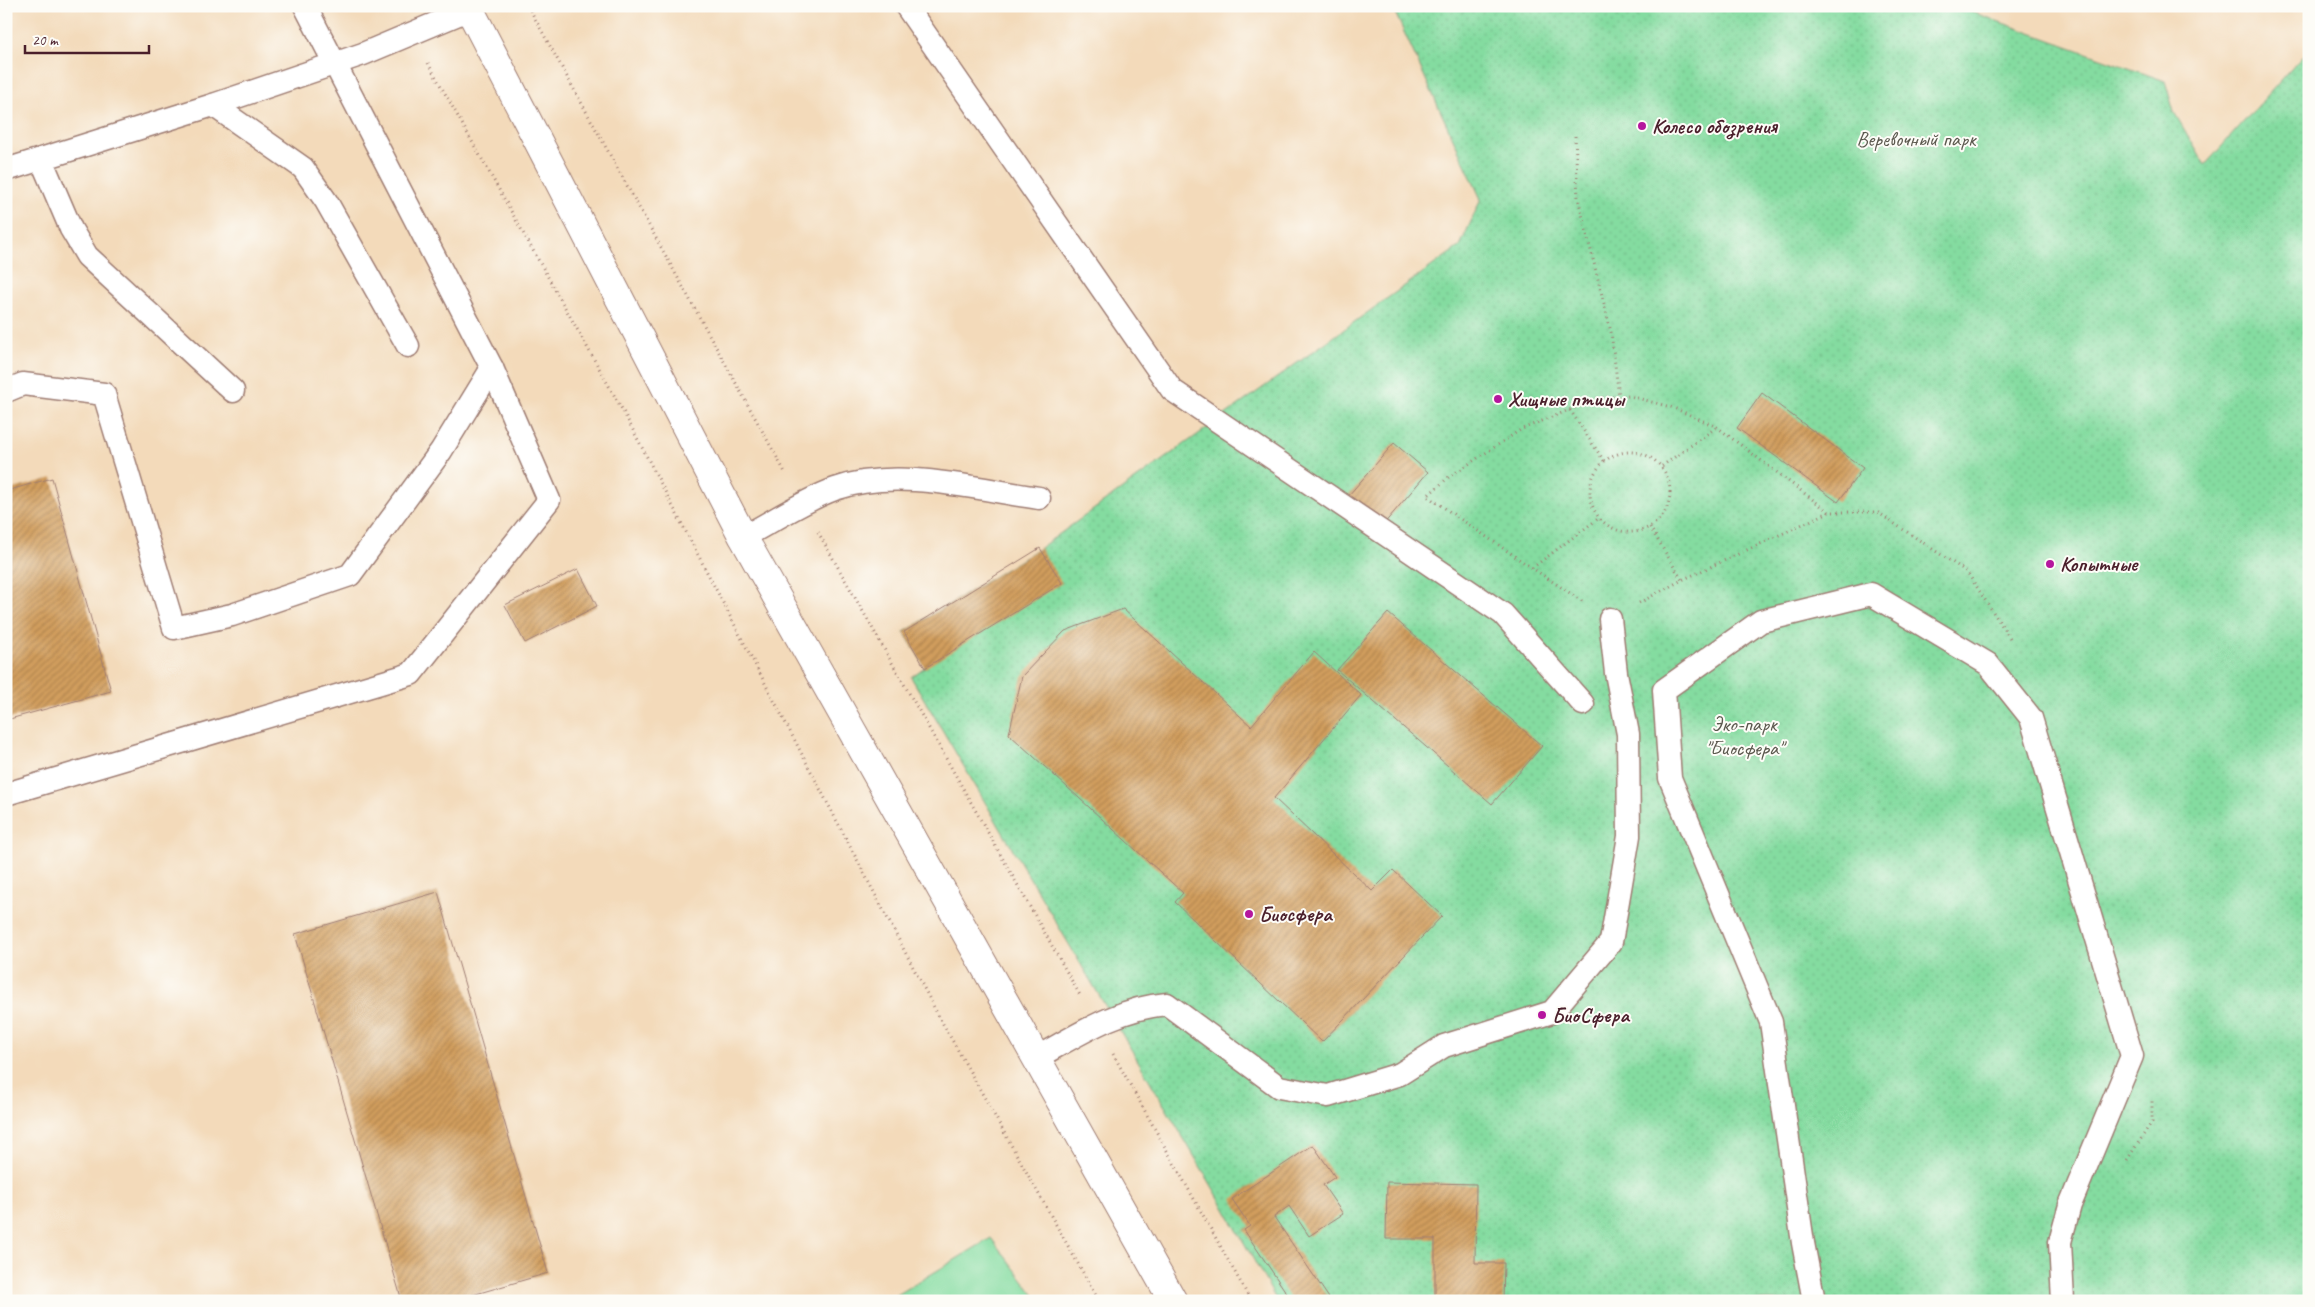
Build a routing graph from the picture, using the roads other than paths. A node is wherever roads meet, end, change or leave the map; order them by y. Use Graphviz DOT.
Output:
graph roads {
  1 [pos="305,6"];
  2 [pos="906,6"];
  3 [pos="469,8"];
  4 [pos="336,63"];
  5 [pos="214,105"];
  6 [pos="41,159"];
  7 [pos="6,170"];
  8 [pos="408,346"];
  9 [pos="492,368"];
  10 [pos="6,391"];
  11 [pos="233,392"];
  12 [pos="1039,498"];
  13 [pos="743,537"];
  14 [pos="1610,619"];
  15 [pos="1583,704"];
  16 [pos="6,794"];
  17 [pos="1036,1058"];
  18 [pos="1173,1301"];
  19 [pos="1814,1301"];
  20 [pos="2063,1301"];
  1 -- 4 [label="lane"];
  2 -- 15 [label="lane"];
  3 -- 4 [label="lane"];
  3 -- 13 [label="street"];
  4 -- 5 [label="lane"];
  4 -- 9 [label="lane"];
  5 -- 6 [label="lane"];
  5 -- 8 [label="lane"];
  6 -- 7 [label="lane"];
  6 -- 11 [label="lane"];
  9 -- 10 [label="lane"];
  9 -- 16 [label="lane"];
  12 -- 13 [label="lane"];
  13 -- 17 [label="street"];
  14 -- 17 [label="lane"];
  17 -- 18 [label="street"];
  19 -- 20 [label="lane"];
}
